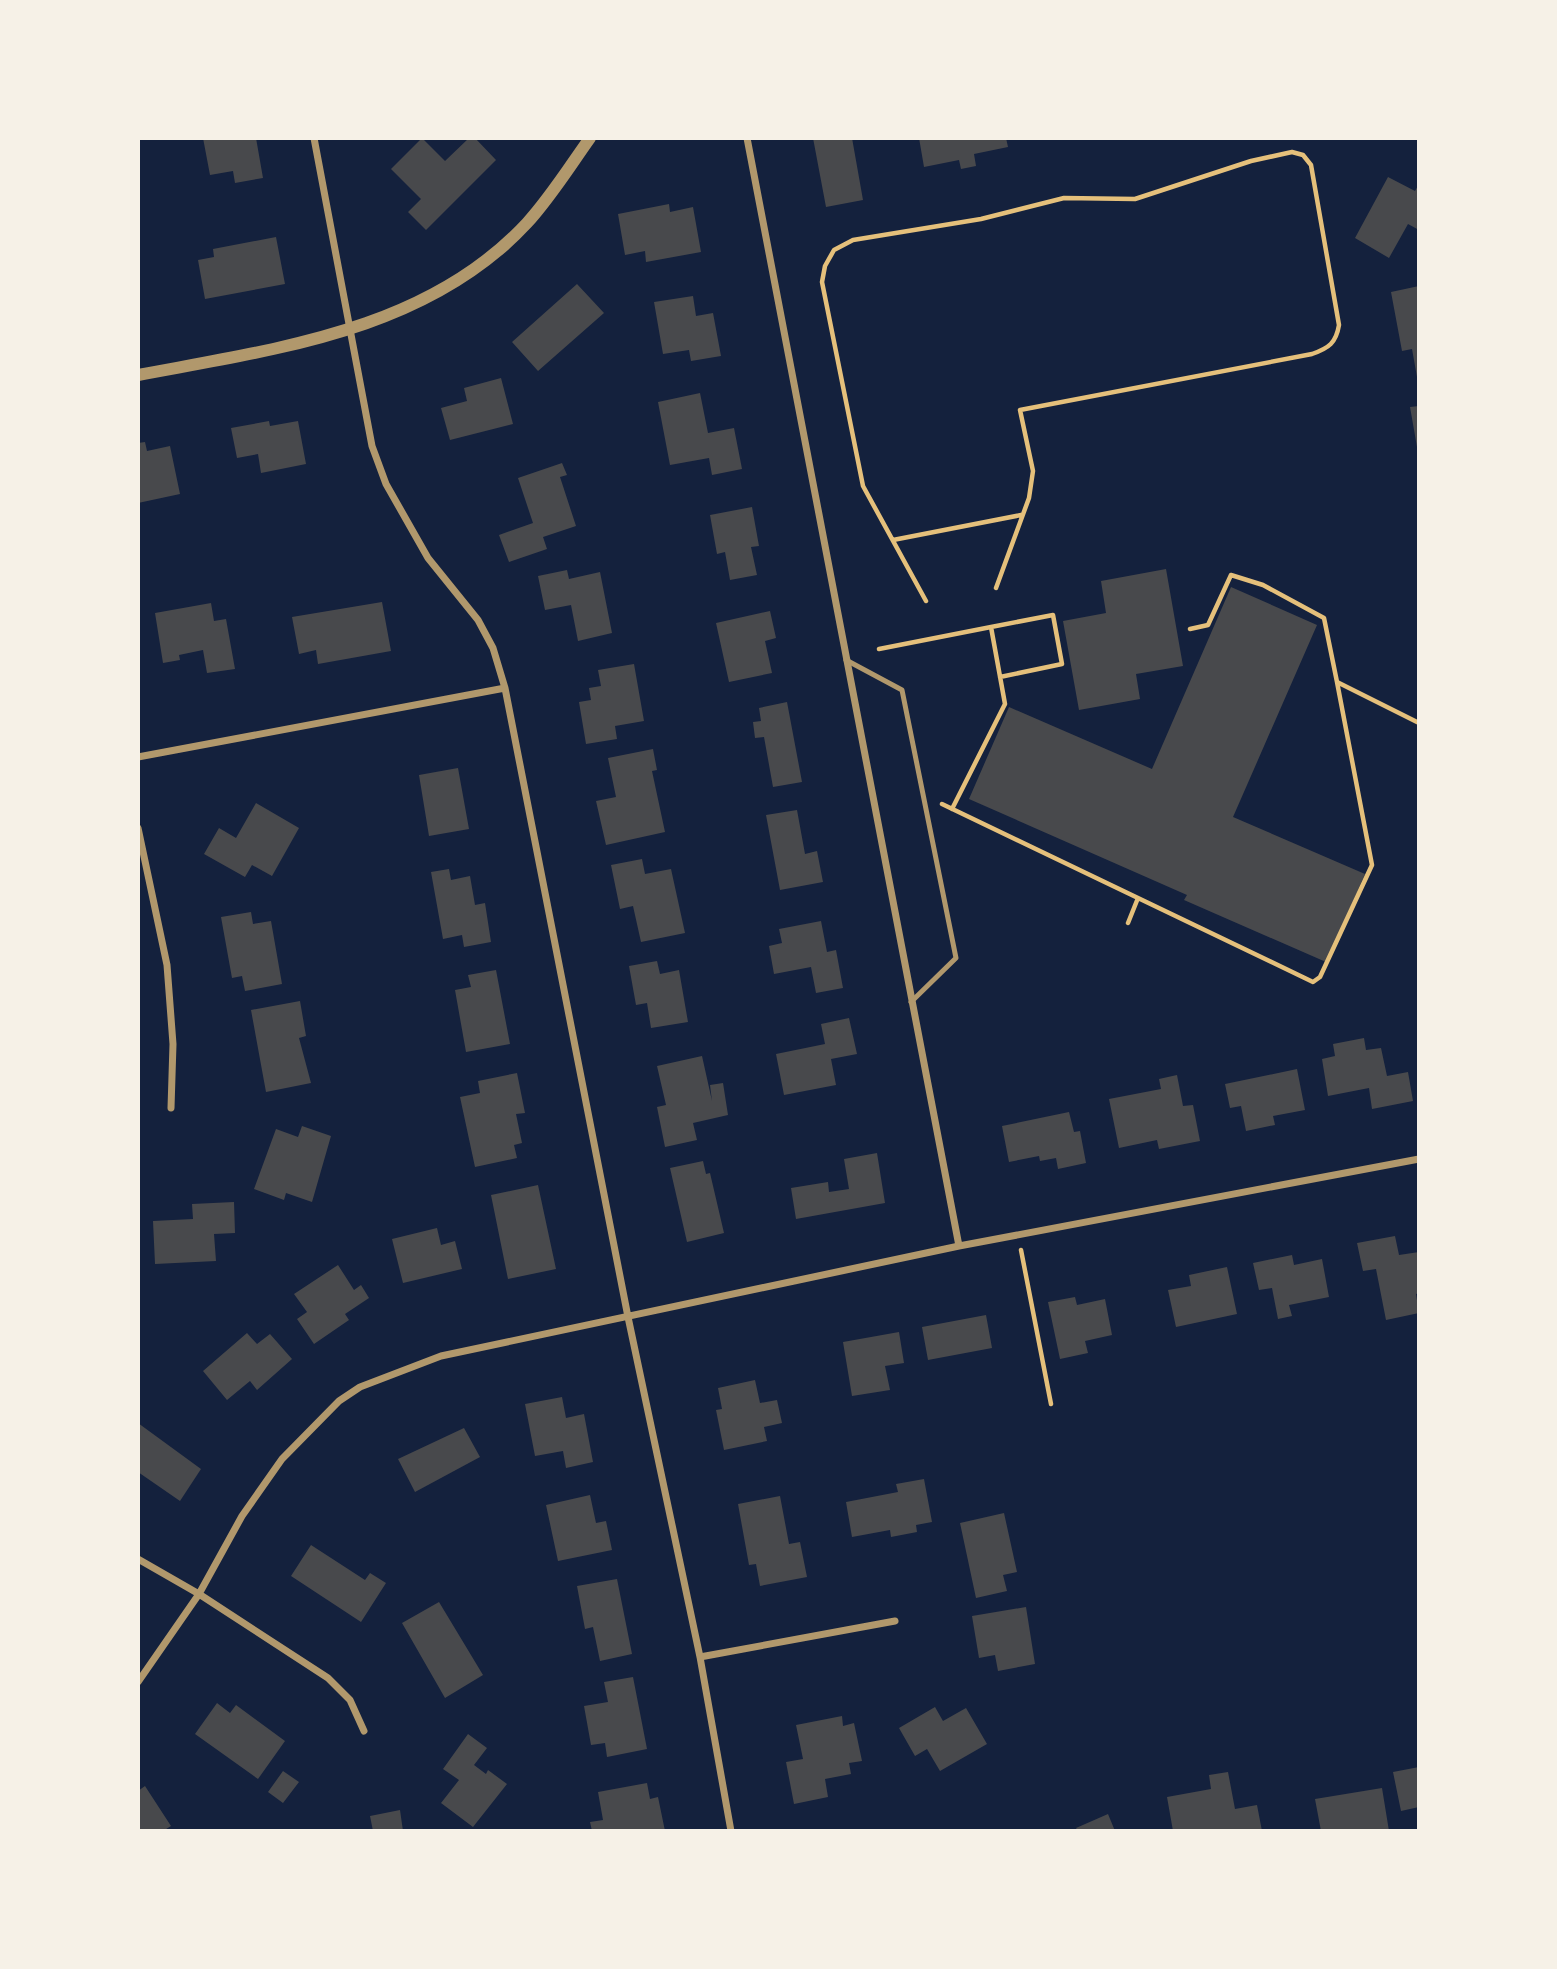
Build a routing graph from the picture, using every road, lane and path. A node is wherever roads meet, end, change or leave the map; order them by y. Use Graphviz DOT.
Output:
graph roads {
  1 [pos="314,138"];
  2 [pos="590,138"];
  3 [pos="747,138"];
  4 [pos="351,328"];
  5 [pos="138,375"];
  6 [pos="1022,514"];
  7 [pos="893,540"];
  8 [pos="996,588"];
  9 [pos="926,601"];
  10 [pos="991,626"];
  11 [pos="1190,629"];
  12 [pos="879,649"];
  13 [pos="846,660"];
  14 [pos="1000,677"];
  15 [pos="1337,682"];
  16 [pos="505,688"];
  17 [pos="1419,723"];
  18 [pos="138,757"];
  19 [pos="942,804"];
  20 [pos="952,808"];
  21 [pos="138,828"];
  22 [pos="1138,898"];
  23 [pos="1129,923"];
  24 [pos="911,1002"];
  25 [pos="171,1108"];
  26 [pos="1419,1159"];
  27 [pos="1018,1235"];
  28 [pos="959,1246"];
  29 [pos="628,1317"];
  30 [pos="1051,1404"];
  31 [pos="138,1559"];
  32 [pos="199,1594"];
  33 [pos="895,1621"];
  34 [pos="699,1657"];
  35 [pos="138,1682"];
  36 [pos="364,1731"];
  37 [pos="731,1831"];
  1 -- 4 [label="street"];
  2 -- 4 [label="street"];
  3 -- 13 [label="street"];
  4 -- 5 [label="street"];
  4 -- 16 [label="street"];
  6 -- 7 [label="path"];
  6 -- 7 [label="path"];
  6 -- 8 [label="path"];
  7 -- 9 [label="path"];
  10 -- 12 [label="path"];
  10 -- 14 [label="path"];
  10 -- 14 [label="path"];
  11 -- 15 [label="path"];
  13 -- 24 [label="street"];
  13 -- 24 [label="lane"];
  14 -- 20 [label="path"];
  15 -- 17 [label="path"];
  15 -- 22 [label="path"];
  16 -- 18 [label="street"];
  16 -- 29 [label="street"];
  19 -- 20 [label="path"];
  20 -- 22 [label="path"];
  21 -- 25 [label="street"];
  22 -- 23 [label="path"];
  24 -- 28 [label="street"];
  26 -- 27 [label="street"];
  27 -- 28 [label="street"];
  27 -- 30 [label="path"];
  28 -- 29 [label="street"];
  29 -- 32 [label="street"];
  29 -- 34 [label="street"];
  31 -- 32 [label="street"];
  32 -- 35 [label="street"];
  32 -- 36 [label="street"];
  33 -- 34 [label="street"];
  34 -- 37 [label="street"];
}
